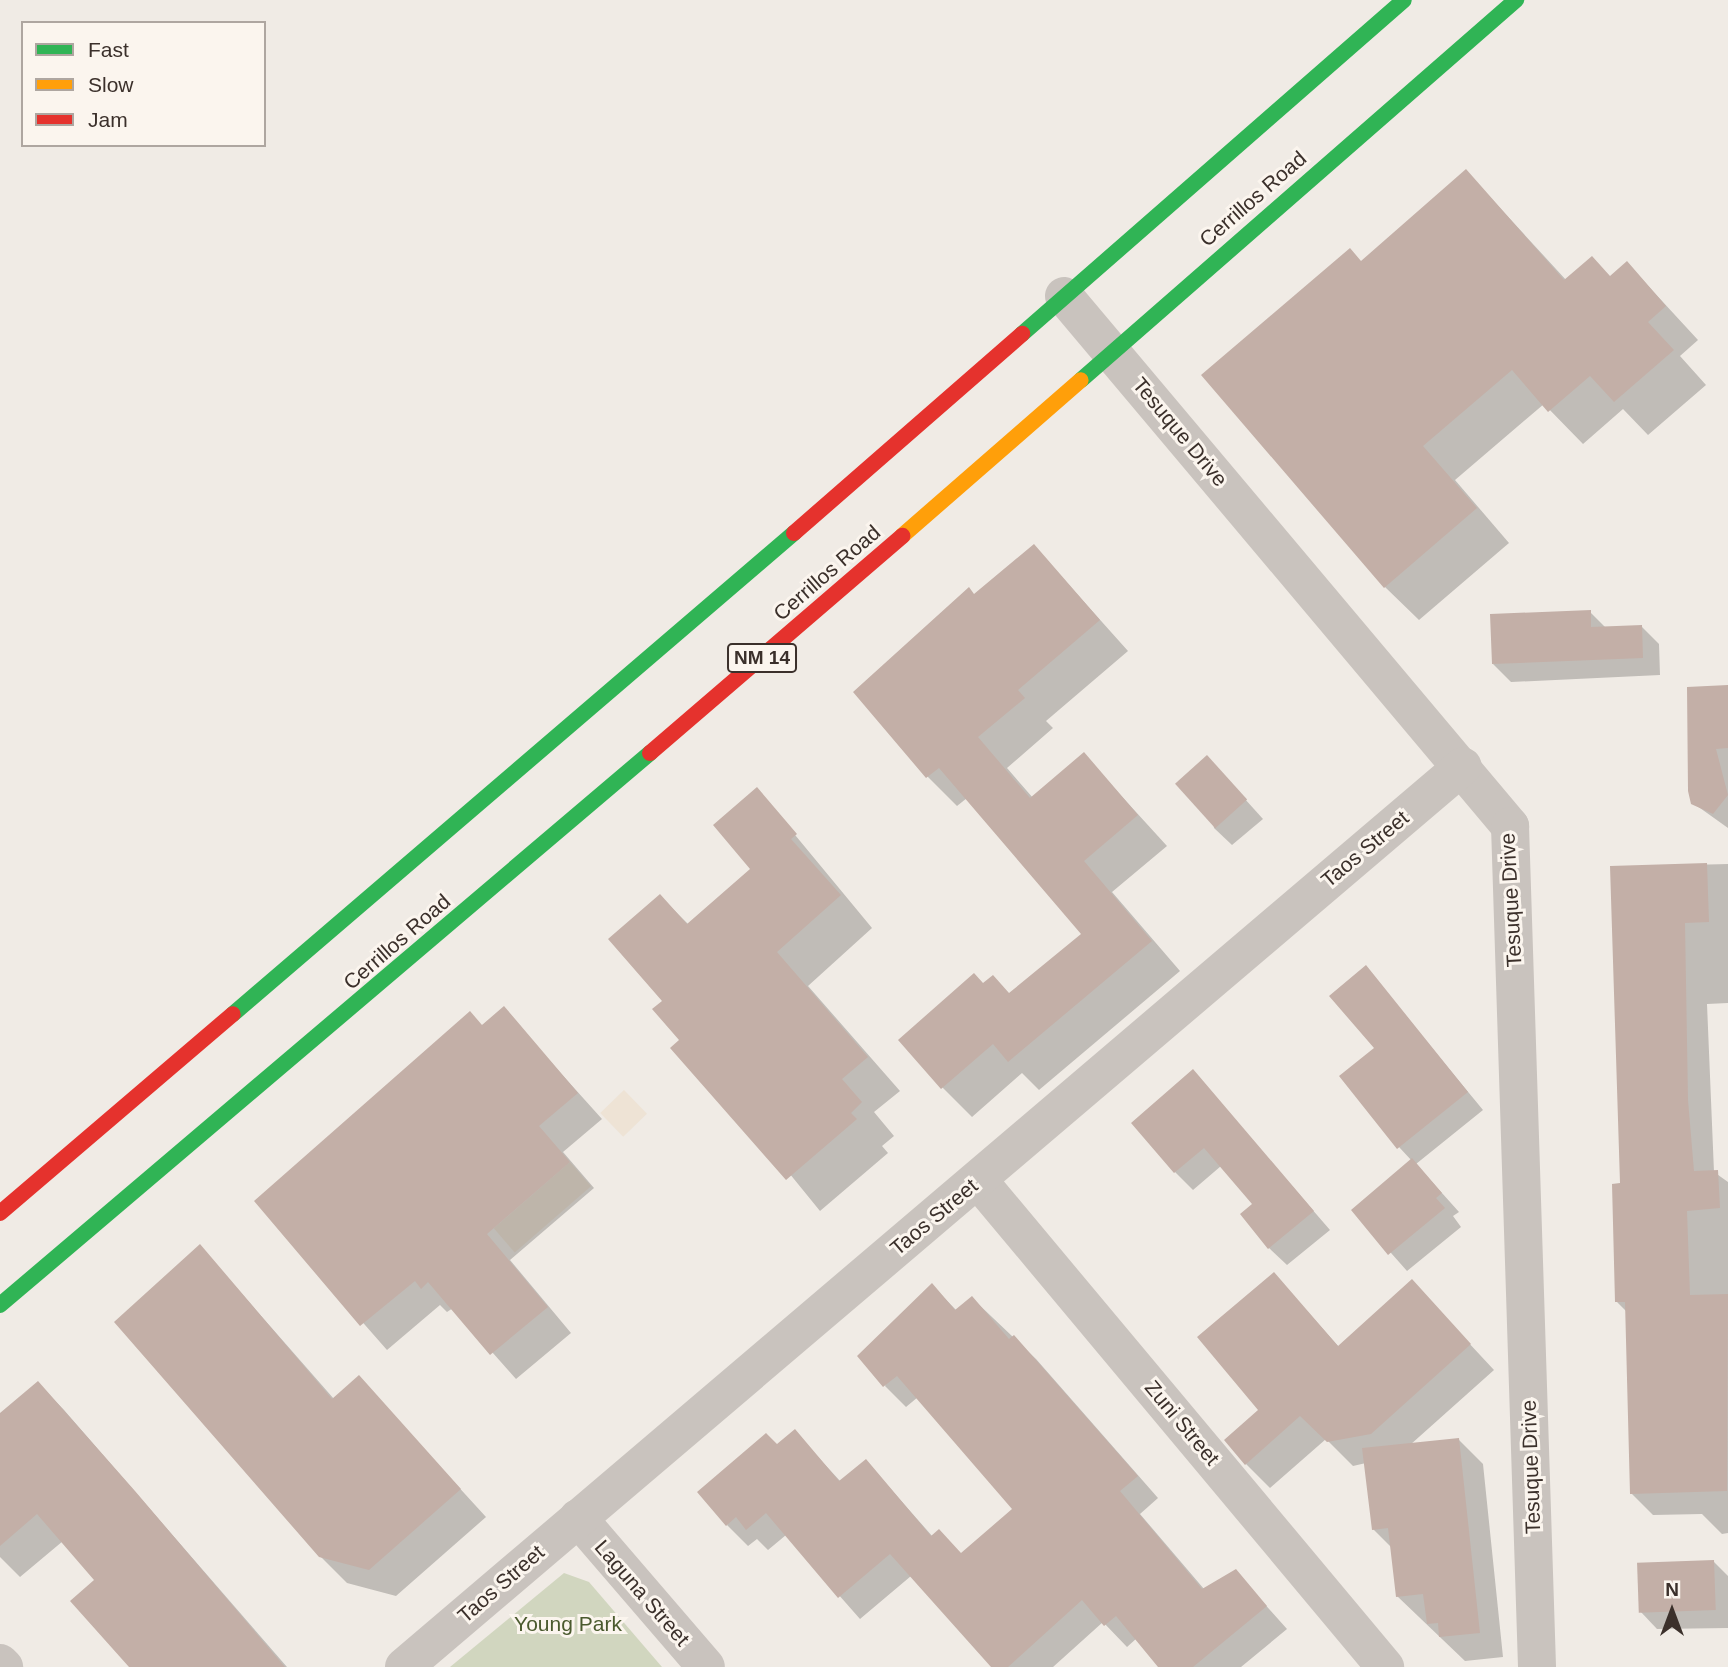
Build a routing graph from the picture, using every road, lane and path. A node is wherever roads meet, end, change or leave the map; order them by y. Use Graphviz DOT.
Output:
graph roads {
  1 [pos="1404,0"];
  2 [pos="1516,0"];
  3 [pos="1064,296"];
  4 [pos="1111,350"];
  5 [pos="1463,766"];
  6 [pos="978,1180"];
  7 [pos="0,1213"];
  8 [pos="0,1306"];
  9 [pos="578,1518"];
  10 [pos="0,1663"];
  11 [pos="4,1667"];
  12 [pos="404,1667"];
  13 [pos="706,1667"];
  14 [pos="1385,1667"];
  15 [pos="1537,1667"];
  1 -- 3 [label="main road"];
  2 -- 4 [label="main road, Cerrillos Road / NM 14"];
  3 -- 4 [label="street, Tesuque Drive"];
  3 -- 7 [label="main road"];
  4 -- 5 [label="street, Tesuque Drive"];
  4 -- 8 [label="main road, Cerrillos Road / NM 14"];
  5 -- 6 [label="street, Taos Street"];
  5 -- 15 [label="street, Tesuque Drive"];
  6 -- 9 [label="street, Taos Street"];
  6 -- 14 [label="street, Zuni Street"];
  9 -- 12 [label="street, Taos Street"];
  9 -- 13 [label="street, Laguna Street"];
  10 -- 11 [label="street"];
}
